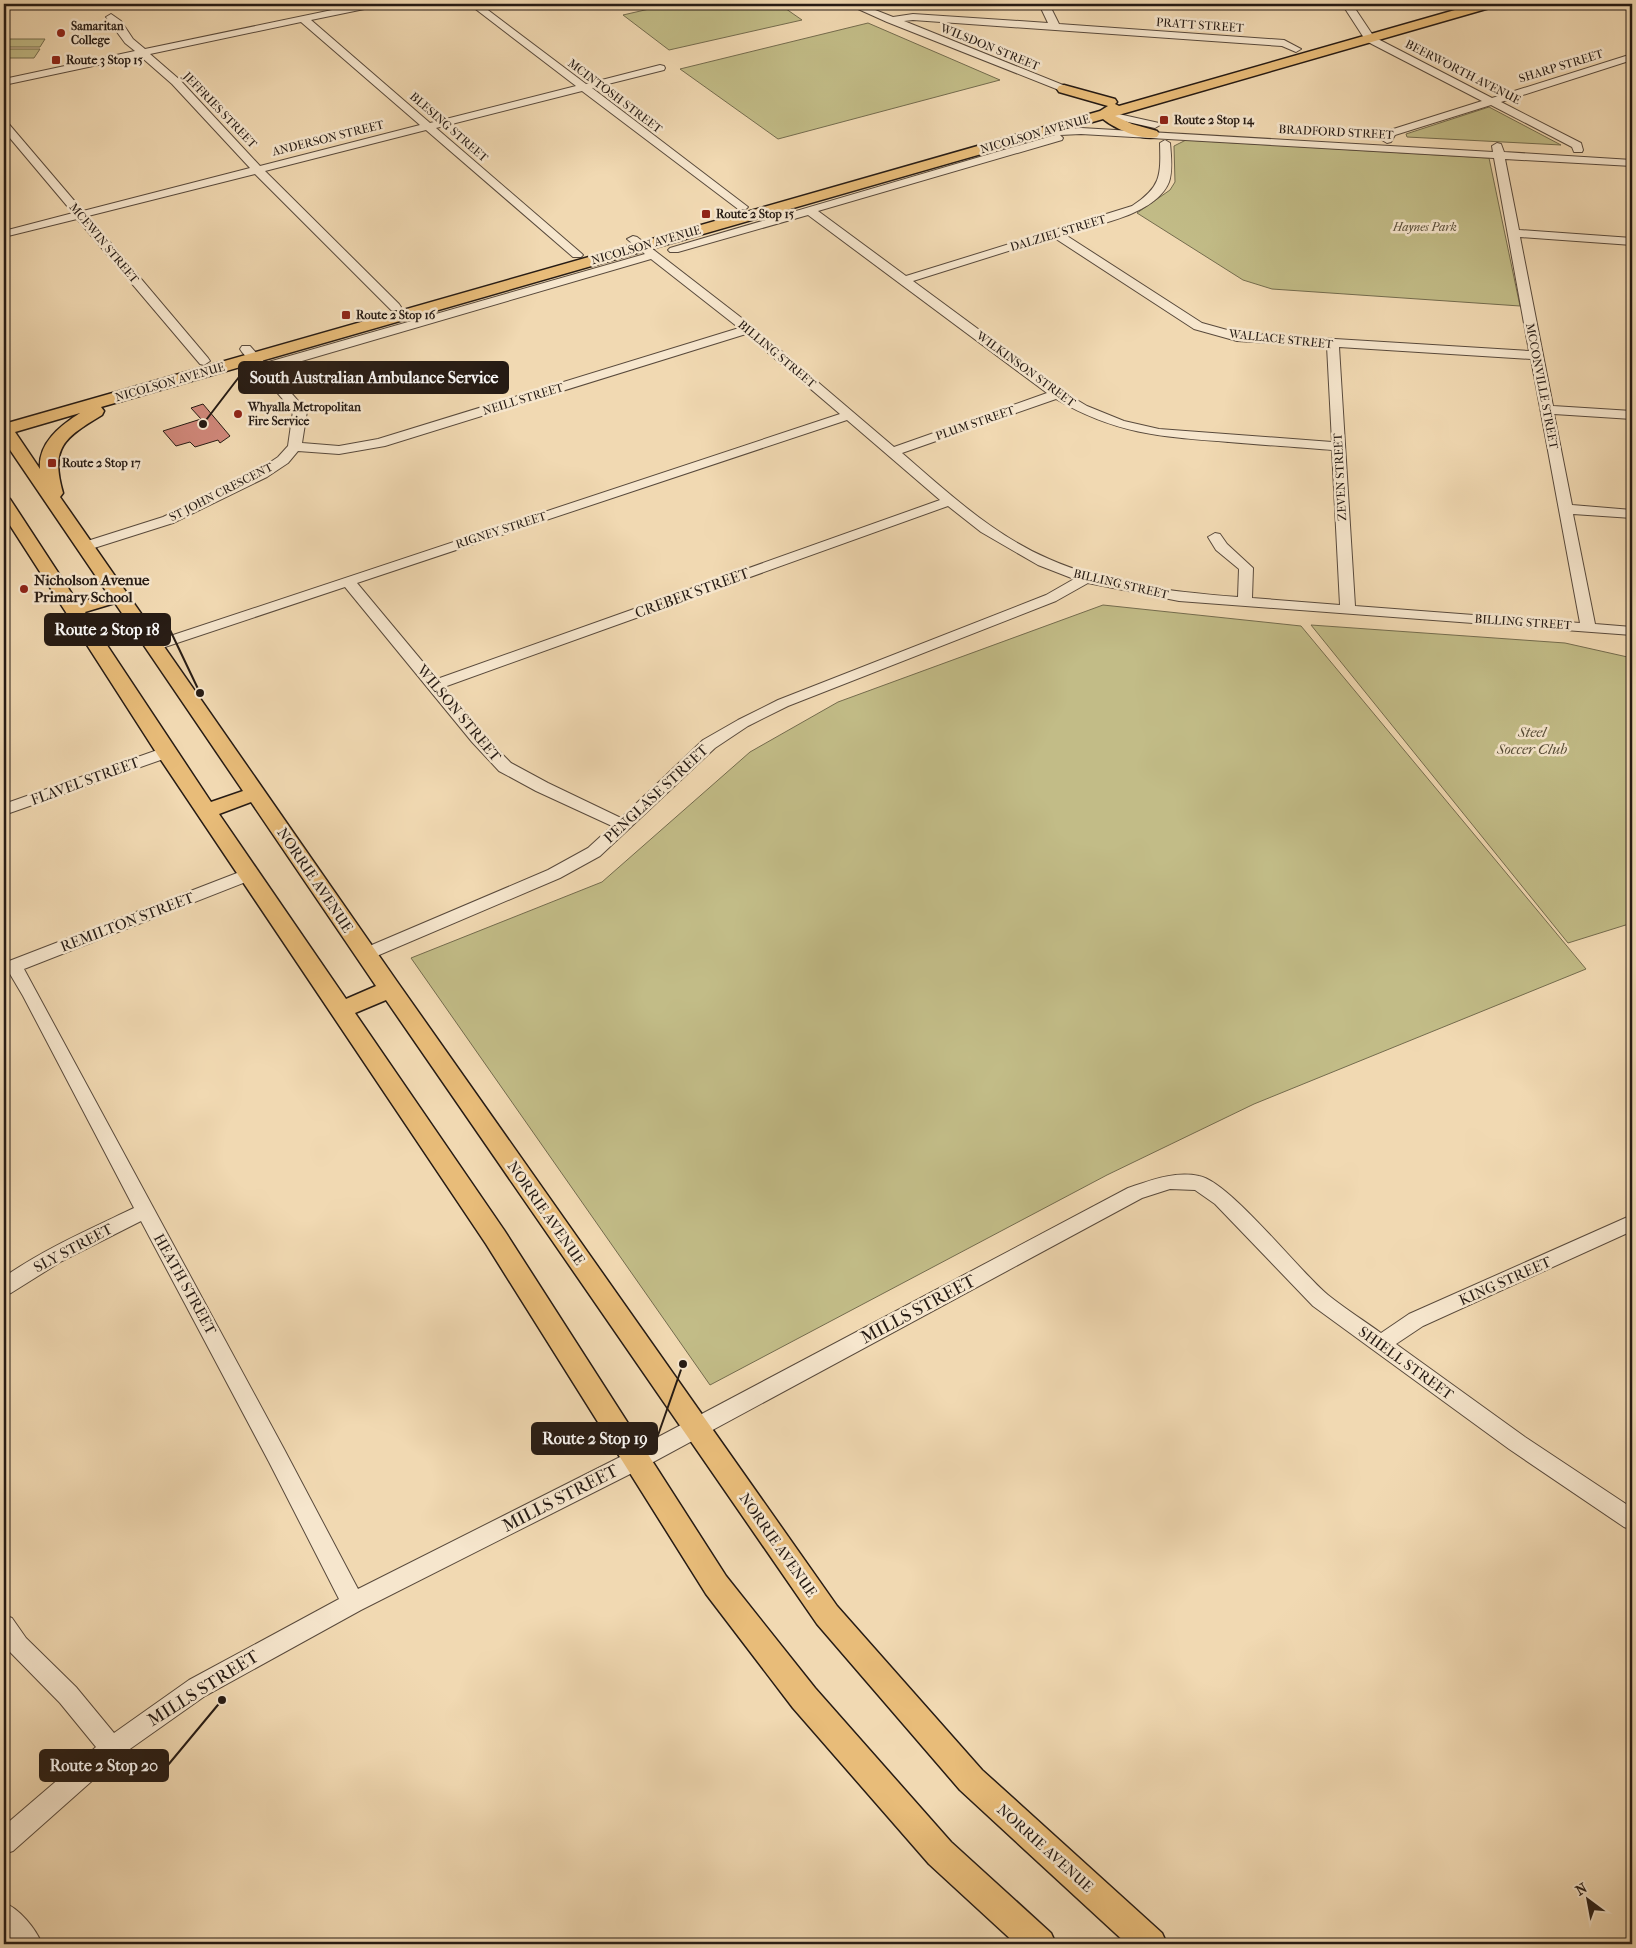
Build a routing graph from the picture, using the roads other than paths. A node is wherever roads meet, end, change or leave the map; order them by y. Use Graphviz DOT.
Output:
graph roads {
  1 [pos="340,4"];
  2 [pos="374,4"];
  3 [pos="474,4"];
  4 [pos="852,4"];
  5 [pos="1044,4"];
  6 [pos="1347,4"];
  7 [pos="1452,4"];
  8 [pos="1489,4"];
  9 [pos="111,18"];
  10 [pos="303,19"];
  11 [pos="891,20"];
  12 [pos="1055,27"];
  13 [pos="1368,34"];
  14 [pos="1296,49"];
  15 [pos="138,50"];
  16 [pos="1632,57"];
  17 [pos="660,68"];
  18 [pos="1231,73"];
  19 [pos="4,75"];
  20 [pos="4,82"];
  21 [pos="584,88"];
  22 [pos="1064,89"];
  23 [pos="1493,101"];
  24 [pos="1107,108"];
  25 [pos="1129,108"];
  26 [pos="1064,113"];
  27 [pos="4,125"];
  28 [pos="427,127"];
  29 [pos="1040,128"];
  30 [pos="1152,134"];
  31 [pos="1182,136"];
  32 [pos="1387,140"];
  33 [pos="1166,143"];
  34 [pos="1498,150"];
  35 [pos="1578,150"];
  36 [pos="1632,154"];
  37 [pos="1632,163"];
  38 [pos="258,170"];
  39 [pos="883,172"];
  40 [pos="803,206"];
  41 [pos="742,208"];
  42 [pos="80,215"];
  43 [pos="4,234"];
  44 [pos="1056,234"];
  45 [pos="1514,234"];
  46 [pos="1632,241"];
  47 [pos="642,247"];
  48 [pos="674,250"];
  49 [pos="577,255"];
  50 [pos="905,280"];
  51 [pos="395,307"];
  52 [pos="748,329"];
  53 [pos="1333,344"];
  54 [pos="1535,355"];
  55 [pos="254,359"];
  56 [pos="204,361"];
  57 [pos="140,391"];
  58 [pos="1057,394"];
  59 [pos="1546,410"];
  60 [pos="849,415"];
  61 [pos="1632,415"];
  62 [pos="4,418"];
  63 [pos="4,429"];
  64 [pos="1338,446"];
  65 [pos="295,447"];
  66 [pos="892,452"];
  67 [pos="950,501"];
  68 [pos="4,503"];
  69 [pos="58,507"];
  70 [pos="1566,509"];
  71 [pos="1632,514"];
  72 [pos="10,518"];
  73 [pos="1215,537"];
  74 [pos="86,546"];
  75 [pos="1086,578"];
  76 [pos="348,581"];
  77 [pos="120,596"];
  78 [pos="1245,602"];
  79 [pos="73,610"];
  80 [pos="1348,610"];
  81 [pos="1588,627"];
  82 [pos="1632,631"];
  83 [pos="154,646"];
  84 [pos="435,685"];
  85 [pos="166,752"];
  86 [pos="256,793"];
  87 [pos="4,810"];
  88 [pos="207,811"];
  89 [pos="623,825"];
  90 [pos="250,874"];
  91 [pos="366,954"];
  92 [pos="9,968"];
  93 [pos="390,989"];
  94 [pos="342,1010"];
  95 [pos="1199,1183"];
  96 [pos="145,1211"];
  97 [pos="1632,1223"];
  98 [pos="4,1288"];
  99 [pos="1380,1344"];
  100 [pos="697,1428"];
  101 [pos="636,1460"];
  102 [pos="1632,1520"];
  103 [pos="354,1602"];
  104 [pos="4,1625"];
  105 [pos="112,1748"];
  106 [pos="4,1842"];
  107 [pos="4,1915"];
  108 [pos="29,1944"];
  109 [pos="1040,1944"];
  110 [pos="1149,1944"];
  1 -- 15 [label="street"];
  2 -- 10 [label="street"];
  3 -- 21 [label="street, MCINTOSH STREET"];
  4 -- 11 [label="street, WILSDON STREET"];
  5 -- 12 [label="street"];
  6 -- 13 [label="street, BEERWORTH AVENUE"];
  7 -- 13 [label="main road, NICOLSON AVENUE"];
  8 -- 13 [label="main road, NICOLSON AVENUE"];
  9 -- 15 [label="street, JEFFRIES STREET"];
  10 -- 15 [label="street"];
  10 -- 28 [label="street, BLESING STREET"];
  11 -- 12 [label="street, PRATT STREET"];
  11 -- 22 [label="street, WILSDON STREET"];
  12 -- 14 [label="street, PRATT STREET"];
  13 -- 14 [label="main road, NICOLSON AVENUE"];
  13 -- 18 [label="main road, NICOLSON AVENUE"];
  13 -- 23 [label="street, BEERWORTH AVENUE"];
  14 -- 18 [label="main road, NICOLSON AVENUE"];
  15 -- 19 [label="street"];
  15 -- 20 [label="street"];
  15 -- 38 [label="street, JEFFRIES STREET"];
  16 -- 23 [label="street, SHARP STREET"];
  17 -- 21 [label="street, ANDERSON STREET"];
  18 -- 25 [label="main road, NICOLSON AVENUE"];
  21 -- 28 [label="street, ANDERSON STREET"];
  21 -- 41 [label="street, MCINTOSH STREET"];
  22 -- 24 [label="main road"];
  22 -- 26 [label="main road"];
  23 -- 32 [label="street, SHARP STREET"];
  23 -- 35 [label="street, BEERWORTH AVENUE"];
  24 -- 25 [label="main road, NICOLSON AVENUE"];
  24 -- 26 [label="main road, NICOLSON AVENUE"];
  24 -- 29 [label="main road, NICOLSON AVENUE"];
  24 -- 30 [label="main road"];
  25 -- 32 [label="street, BRADFORD STREET"];
  26 -- 29 [label="main road, NICOLSON AVENUE"];
  27 -- 42 [label="street, MCEWIN STREET"];
  28 -- 38 [label="street, ANDERSON STREET"];
  28 -- 49 [label="street, BLESING STREET"];
  29 -- 30 [label="street, BRADFORD STREET"];
  29 -- 39 [label="main road, NICOLSON AVENUE"];
  30 -- 31 [label="street, BRADFORD STREET"];
  30 -- 33 [label="street"];
  31 -- 33 [label="street"];
  31 -- 34 [label="street, BRADFORD STREET"];
  32 -- 34 [label="street, BRADFORD STREET"];
  33 -- 40 [label="street, NICOLSON AVENUE"];
  33 -- 44 [label="street, DALZIEL STREET"];
  34 -- 35 [label="street, BRADFORD STREET"];
  34 -- 37 [label="street, BRADFORD STREET"];
  34 -- 45 [label="street, MCCONVILLE STREET"];
  35 -- 36 [label="street, BRADFORD STREET"];
  38 -- 42 [label="street, ANDERSON STREET"];
  38 -- 51 [label="street, JEFFRIES STREET"];
  39 -- 40 [label="main road, NICOLSON AVENUE"];
  39 -- 41 [label="main road, NICOLSON AVENUE"];
  40 -- 47 [label="main road, NICOLSON AVENUE"];
  40 -- 48 [label="street, NICOLSON AVENUE"];
  40 -- 50 [label="street, WILKINSON STREET"];
  41 -- 47 [label="main road, NICOLSON AVENUE"];
  42 -- 43 [label="street, ANDERSON STREET"];
  42 -- 56 [label="street, MCEWIN STREET"];
  44 -- 50 [label="street, DALZIEL STREET"];
  44 -- 53 [label="street, WALLACE STREET"];
  45 -- 46 [label="street"];
  45 -- 54 [label="street, MCCONVILLE STREET"];
  47 -- 49 [label="main road, NICOLSON AVENUE"];
  47 -- 52 [label="street, BILLING STREET"];
  47 -- 55 [label="main road, NICOLSON AVENUE"];
  49 -- 51 [label="main road, NICOLSON AVENUE"];
  50 -- 58 [label="street, WILKINSON STREET"];
  51 -- 55 [label="main road, NICOLSON AVENUE"];
  52 -- 60 [label="street, BILLING STREET"];
  52 -- 65 [label="street, NEILL STREET"];
  53 -- 54 [label="street, WALLACE STREET"];
  53 -- 64 [label="street, ZEVEN STREET"];
  54 -- 59 [label="street, MCCONVILLE STREET"];
  55 -- 56 [label="main road, NICOLSON AVENUE"];
  55 -- 57 [label="main road, NICOLSON AVENUE"];
  55 -- 65 [label="street"];
  56 -- 62 [label="main road, NICOLSON AVENUE"];
  57 -- 63 [label="main road, NICOLSON AVENUE"];
  57 -- 69 [label="main road"];
  58 -- 64 [label="street, WILKINSON STREET"];
  58 -- 66 [label="street, PLUM STREET"];
  59 -- 61 [label="street"];
  59 -- 70 [label="street, MCCONVILLE STREET"];
  60 -- 66 [label="street, BILLING STREET"];
  60 -- 76 [label="street, RIGNEY STREET"];
  63 -- 69 [label="main road, NORRIE AVENUE"];
  64 -- 80 [label="street, ZEVEN STREET"];
  65 -- 74 [label="street, ST JOHN CRESCENT"];
  66 -- 67 [label="street, BILLING STREET"];
  67 -- 75 [label="street, BILLING STREET"];
  67 -- 84 [label="street, CREBER STREET"];
  68 -- 72 [label="main road"];
  69 -- 74 [label="main road, NORRIE AVENUE"];
  70 -- 71 [label="street"];
  70 -- 81 [label="street, MCCONVILLE STREET"];
  72 -- 79 [label="main road"];
  73 -- 78 [label="street"];
  74 -- 77 [label="main road, NORRIE AVENUE"];
  75 -- 78 [label="street, BILLING STREET"];
  75 -- 89 [label="street, PENGLASE STREET"];
  76 -- 83 [label="street, RIGNEY STREET"];
  76 -- 84 [label="street, WILSON STREET"];
  77 -- 79 [label="main road"];
  77 -- 83 [label="main road, NORRIE AVENUE"];
  78 -- 80 [label="street, BILLING STREET"];
  79 -- 85 [label="main road"];
  80 -- 81 [label="street, BILLING STREET"];
  81 -- 82 [label="street, BILLING STREET"];
  83 -- 86 [label="main road, NORRIE AVENUE"];
  84 -- 89 [label="street, WILSON STREET"];
  85 -- 87 [label="street, FLAVEL STREET"];
  85 -- 88 [label="main road"];
  86 -- 88 [label="main road"];
  86 -- 91 [label="main road, NORRIE AVENUE"];
  88 -- 90 [label="main road"];
  89 -- 91 [label="street, PENGLASE STREET"];
  90 -- 92 [label="street, REMILTON STREET"];
  90 -- 94 [label="main road"];
  91 -- 93 [label="main road, NORRIE AVENUE"];
  92 -- 96 [label="street, HEATH STREET"];
  93 -- 94 [label="main road"];
  93 -- 100 [label="main road, NORRIE AVENUE"];
  94 -- 101 [label="main road"];
  95 -- 99 [label="street, SHIELL STREET"];
  95 -- 100 [label="street, MILLS STREET"];
  96 -- 98 [label="street, SLY STREET"];
  96 -- 103 [label="street, HEATH STREET"];
  97 -- 99 [label="street, KING STREET"];
  99 -- 102 [label="street, SHIELL STREET"];
  100 -- 101 [label="street, MILLS STREET"];
  100 -- 110 [label="main road, NORRIE AVENUE"];
  101 -- 103 [label="street, MILLS STREET"];
  101 -- 109 [label="main road"];
  103 -- 105 [label="street, MILLS STREET"];
  104 -- 105 [label="street"];
  105 -- 106 [label="street, MILLS STREET"];
  107 -- 108 [label="street"];
}
